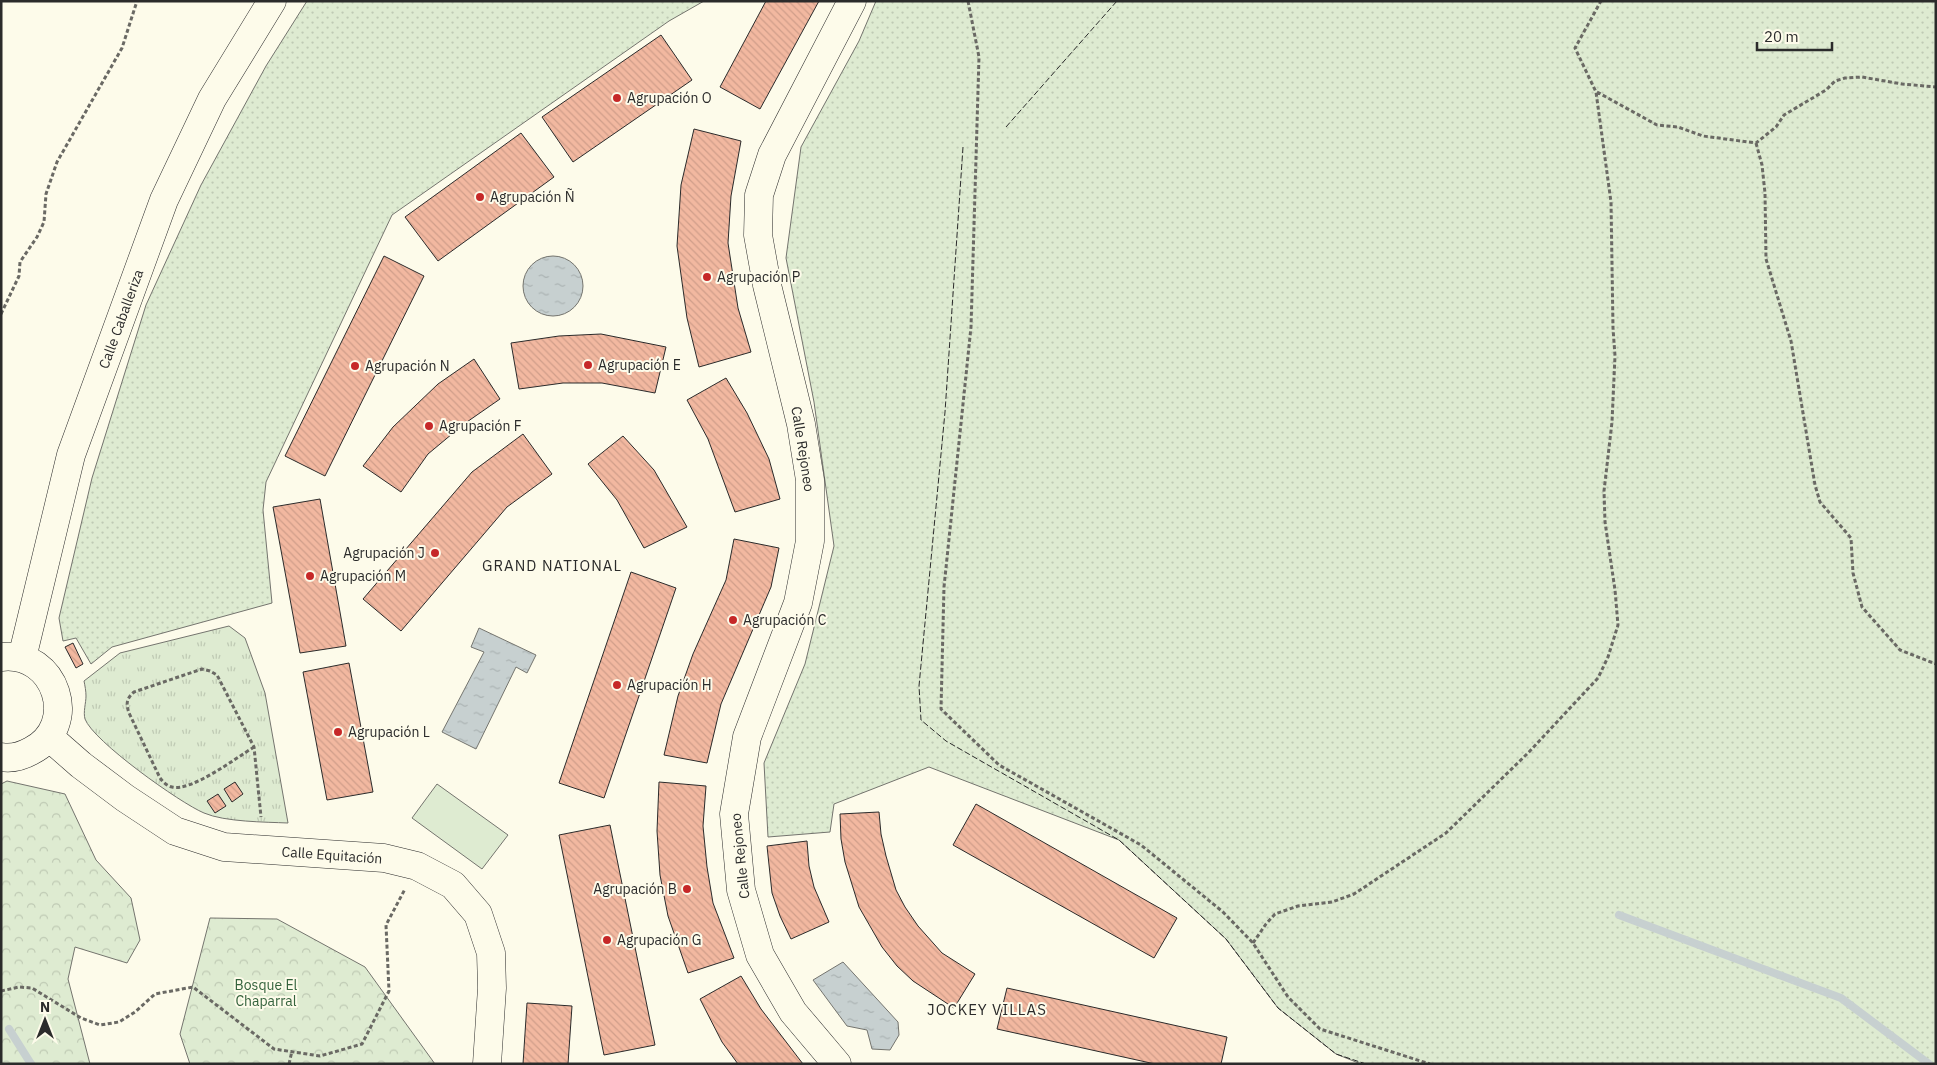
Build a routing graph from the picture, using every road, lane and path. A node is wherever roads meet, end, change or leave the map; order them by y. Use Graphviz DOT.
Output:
graph roads {
  1 [pos="136,1"];
  2 [pos="272,1"];
  3 [pos="852,1"];
  4 [pos="968,1"];
  5 [pos="1601,1"];
  6 [pos="1936,87"];
  7 [pos="1596,92"];
  8 [pos="1756,143"];
  9 [pos="1,314"];
  10 [pos="12,658"];
  11 [pos="1936,664"];
  12 [pos="49,737"];
  13 [pos="254,747"];
  14 [pos="1,757"];
  15 [pos="261,817"];
  16 [pos="417,866"];
  17 [pos="1253,943"];
  18 [pos="1,991"];
  19 [pos="292,1051"];
  20 [pos="289,1064"];
  21 [pos="487,1064"];
  22 [pos="836,1064"];
  23 [pos="1430,1064"];
  1 -- 9 [label="path"];
  2 -- 10 [label="street, Calle Caballeriza"];
  3 -- 22 [label="street, Calle Rejoneo"];
  4 -- 17 [label="path"];
  5 -- 7 [label="path"];
  6 -- 8 [label="path"];
  7 -- 8 [label="path"];
  7 -- 17 [label="path"];
  8 -- 11 [label="path"];
  10 -- 12 [label="street"];
  12 -- 14 [label="street"];
  12 -- 16 [label="street, Calle Equitación"];
  13 -- 13 [label="path"];
  13 -- 15 [label="path"];
  16 -- 19 [label="path"];
  16 -- 21 [label="street, Calle Equitación"];
  17 -- 23 [label="path"];
  18 -- 19 [label="path"];
  19 -- 20 [label="path"];
}
